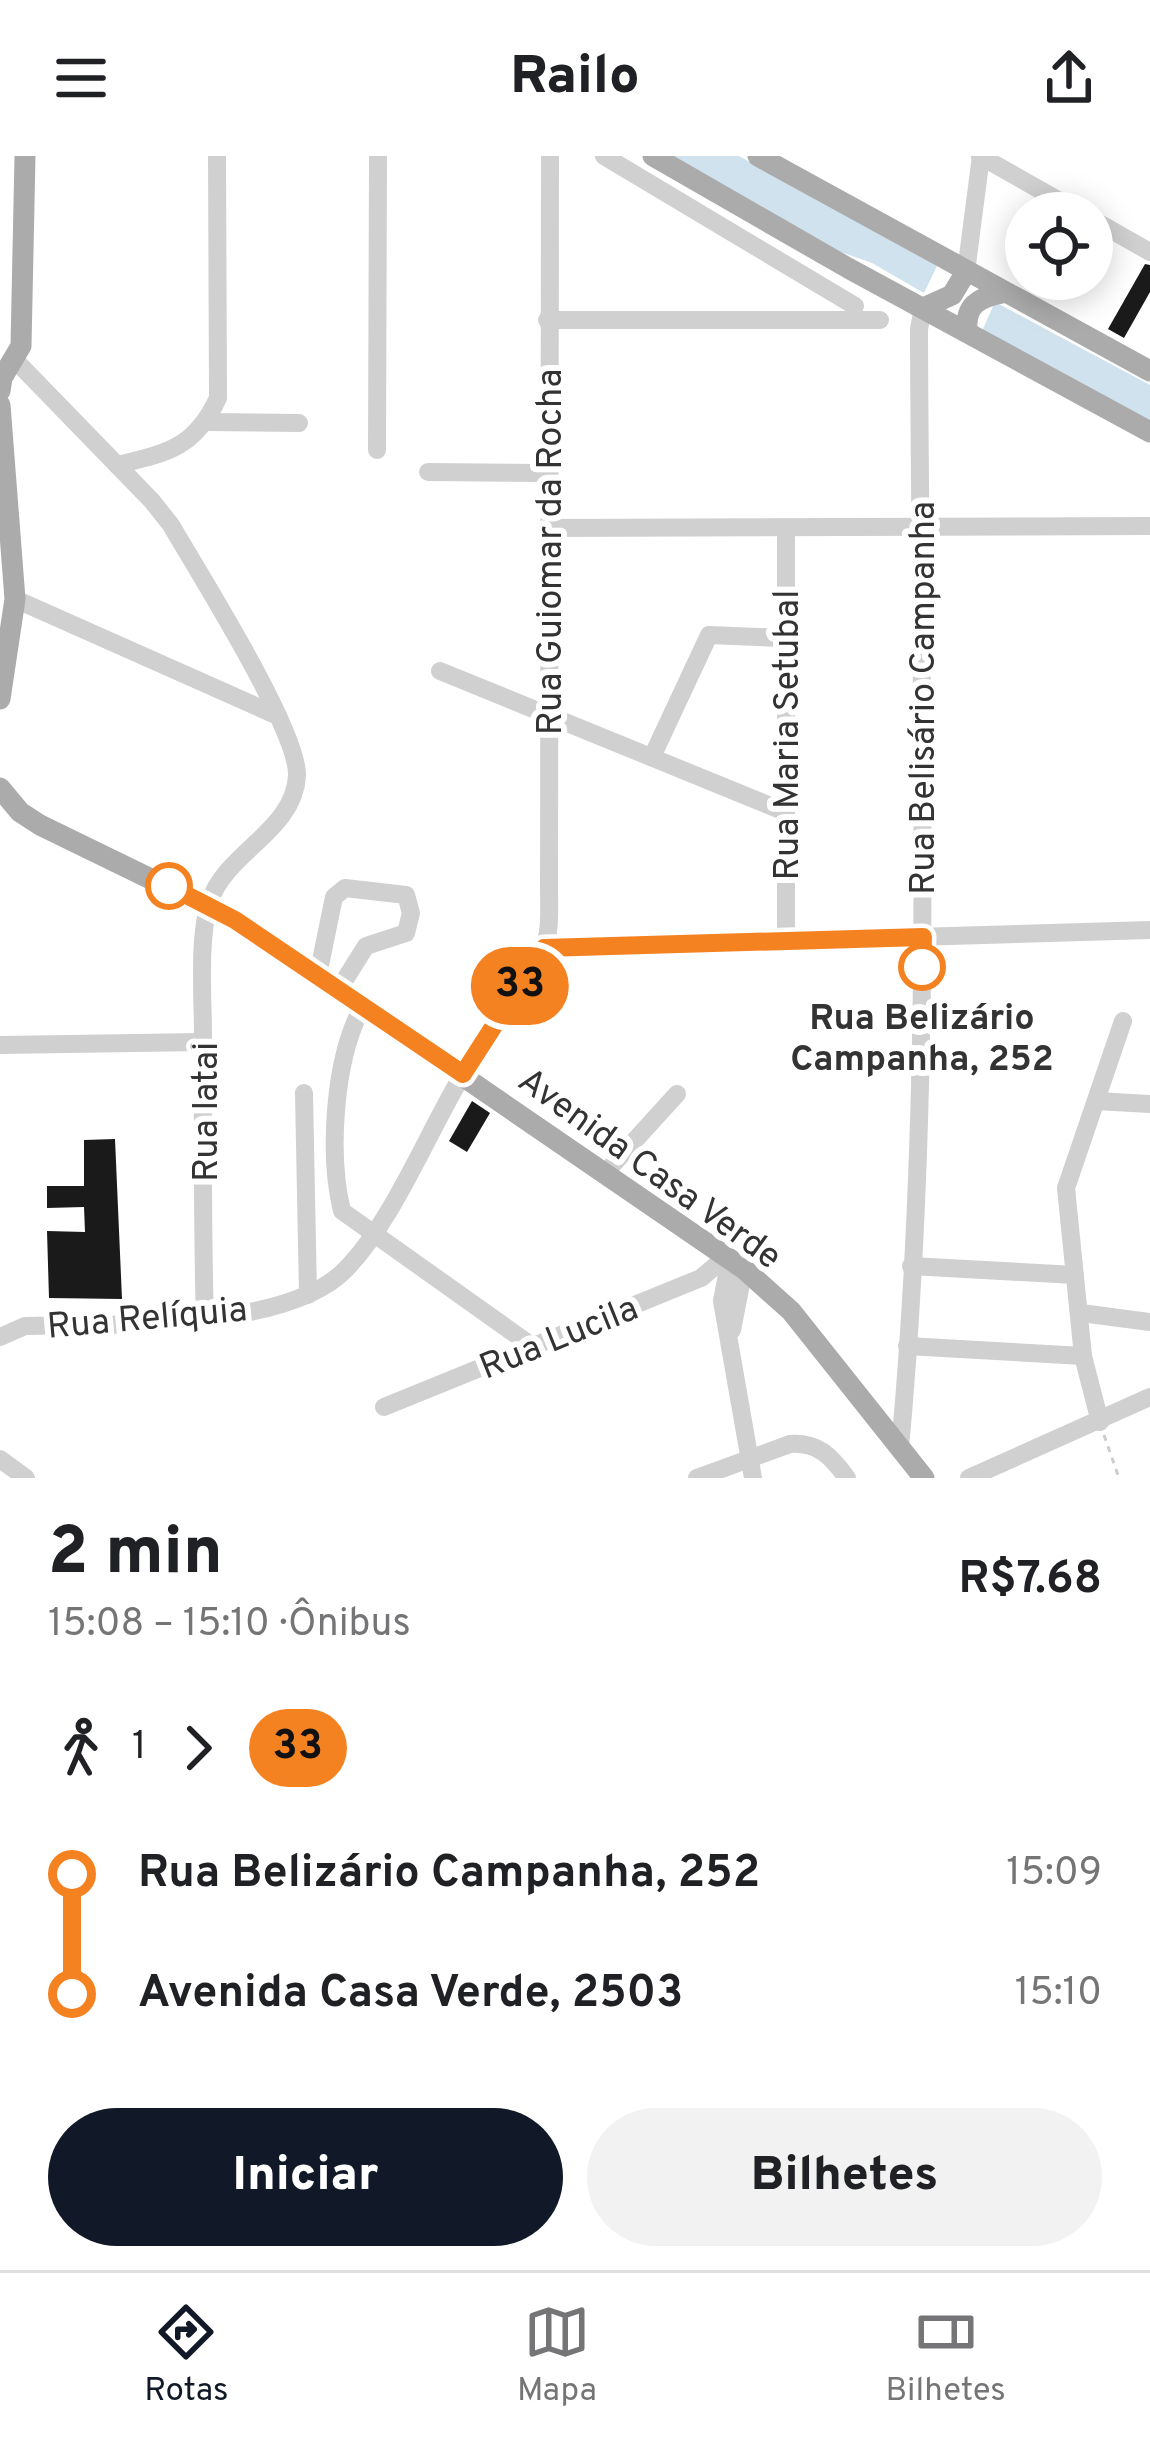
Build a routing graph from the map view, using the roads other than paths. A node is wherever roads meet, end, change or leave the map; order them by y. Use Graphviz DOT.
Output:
graph roads {
  1 [pos="25,156"];
  2 [pos="217,156"];
  3 [pos="378,156"];
  4 [pos="550,156"];
  5 [pos="604,156"];
  6 [pos="653,156"];
  7 [pos="758,156"];
  8 [pos="980,156"];
  9 [pos="1044,192"];
  10 [pos="1113,232"];
  11 [pos="1150,252"];
  12 [pos="966,272"];
  13 [pos="876,283"];
  14 [pos="1002,293"];
  15 [pos="855,306"];
  16 [pos="923,308"];
  17 [pos="828,319"];
  18 [pos="547,320"];
  19 [pos="880,320"];
  20 [pos="967,331"];
  21 [pos="8,359"];
  22 [pos="1150,371"];
  23 [pos="0,391"];
  24 [pos="0,405"];
  25 [pos="207,422"];
  26 [pos="299,423"];
  27 [pos="1150,432"];
  28 [pos="376,450"];
  29 [pos="117,465"];
  30 [pos="428,472"];
  31 [pos="548,473"];
  32 [pos="2,484"];
  33 [pos="1150,526"];
  34 [pos="548,528"];
  35 [pos="920,529"];
  36 [pos="786,530"];
  37 [pos="15,599"];
  38 [pos="784,638"];
  39 [pos="440,671"];
  40 [pos="0,699"];
  41 [pos="548,714"];
  42 [pos="278,716"];
  43 [pos="652,757"];
  44 [pos="0,788"];
  45 [pos="0,810"];
  46 [pos="783,811"];
  47 [pos="40,824"];
  48 [pos="208,905"];
  49 [pos="1150,930"];
  50 [pos="923,937"];
  51 [pos="786,940"];
  52 [pos="544,948"];
  53 [pos="318,975"];
  54 [pos="339,989"];
  55 [pos="363,1006"];
  56 [pos="1123,1022"];
  57 [pos="203,1042"];
  58 [pos="0,1045"];
  59 [pos="463,1074"];
  60 [pos="304,1094"];
  61 [pos="677,1094"];
  62 [pos="1096,1102"];
  63 [pos="1150,1104"];
  64 [pos="607,1172"];
  65 [pos="372,1235"];
  66 [pos="733,1262"];
  67 [pos="911,1266"];
  68 [pos="1075,1275"];
  69 [pos="308,1295"];
  70 [pos="1081,1313"];
  71 [pos="205,1319"];
  72 [pos="1150,1322"];
  73 [pos="0,1325"];
  74 [pos="25,1326"];
  75 [pos="0,1337"];
  76 [pos="532,1346"];
  77 [pos="908,1346"];
  78 [pos="1083,1356"];
  79 [pos="1150,1397"];
  80 [pos="384,1407"];
  81 [pos="1100,1422"];
  82 [pos="900,1448"];
  83 [pos="750,1457"];
  84 [pos="0,1460"];
  85 [pos="26,1478"];
  86 [pos="697,1478"];
  87 [pos="753,1478"];
  88 [pos="847,1478"];
  89 [pos="924,1478"];
  90 [pos="969,1478"];
  1 -- 21 [label="main road"];
  2 -- 25 [label="street"];
  3 -- 28 [label="street"];
  4 -- 18 [label="street, Rua Guiomar da Rocha"];
  5 -- 15 [label="street"];
  6 -- 13 [label="main road"];
  7 -- 12 [label="main road"];
  8 -- 9 [label="street"];
  8 -- 12 [label="street"];
  10 -- 11 [label="street"];
  12 -- 14 [label="main road"];
  12 -- 16 [label="main road"];
  13 -- 15 [label="street"];
  13 -- 16 [label="main road"];
  14 -- 20 [label="main road"];
  14 -- 22 [label="main road"];
  15 -- 17 [label="street"];
  16 -- 20 [label="main road"];
  16 -- 35 [label="street, Rua Belisário Campanha"];
  17 -- 18 [label="street"];
  17 -- 19 [label="street"];
  18 -- 31 [label="street, Rua Guiomar da Rocha"];
  20 -- 27 [label="main road"];
  21 -- 23 [label="main road"];
  21 -- 29 [label="street"];
  24 -- 32 [label="main road"];
  25 -- 26 [label="street"];
  25 -- 29 [label="street"];
  29 -- 42 [label="street"];
  30 -- 31 [label="street"];
  31 -- 34 [label="street, Rua Guiomar da Rocha"];
  32 -- 37 [label="main road"];
  33 -- 35 [label="street"];
  34 -- 36 [label="street"];
  34 -- 41 [label="street, Rua Guiomar da Rocha"];
  35 -- 36 [label="street"];
  35 -- 50 [label="street, Rua Belisário Campanha"];
  36 -- 38 [label="street, Rua Maria Setubal"];
  37 -- 40 [label="main road"];
  37 -- 42 [label="street"];
  38 -- 43 [label="street"];
  38 -- 46 [label="street, Rua Maria Setubal"];
  39 -- 41 [label="street"];
  41 -- 43 [label="street"];
  41 -- 52 [label="street, Rua Guiomar da Rocha"];
  42 -- 48 [label="street"];
  43 -- 46 [label="street"];
  44 -- 47 [label="main road, Avenida Casa Verde"];
  45 -- 47 [label="main road, Avenida Casa Verde"];
  46 -- 51 [label="street, Rua Maria Setubal"];
  47 -- 48 [label="main road, Avenida Casa Verde"];
  48 -- 53 [label="main road, Avenida Casa Verde"];
  48 -- 57 [label="street, Rua Iatai"];
  49 -- 50 [label="street"];
  50 -- 51 [label="street"];
  50 -- 67 [label="street, Rua Belisário Campanha"];
  51 -- 52 [label="street"];
  52 -- 59 [label="street, Rua Relíquia"];
  53 -- 54 [label="main road, Avenida Casa Verde"];
  53 -- 54 [label="street"];
  54 -- 55 [label="main road, Avenida Casa Verde"];
  55 -- 59 [label="main road, Avenida Casa Verde"];
  55 -- 65 [label="street"];
  56 -- 62 [label="street"];
  57 -- 58 [label="street"];
  57 -- 71 [label="street, Rua Iatai"];
  59 -- 64 [label="main road, Avenida Casa Verde"];
  59 -- 65 [label="street, Rua Relíquia"];
  60 -- 69 [label="street"];
  61 -- 64 [label="street"];
  62 -- 63 [label="street"];
  62 -- 68 [label="street"];
  64 -- 66 [label="main road, Avenida Casa Verde"];
  65 -- 69 [label="street, Rua Relíquia"];
  65 -- 76 [label="street"];
  66 -- 76 [label="street, Rua Lucila"];
  66 -- 82 [label="main road, Avenida Casa Verde"];
  66 -- 83 [label="street"];
  67 -- 68 [label="street"];
  67 -- 77 [label="street, Rua Belisário Campanha"];
  68 -- 70 [label="street"];
  69 -- 71 [label="street, Rua Relíquia"];
  70 -- 72 [label="street"];
  70 -- 78 [label="street"];
  71 -- 74 [label="street, Rua Relíquia"];
  73 -- 74 [label="street"];
  74 -- 75 [label="street, Rua Relíquia"];
  76 -- 80 [label="street, Rua Lucila"];
  77 -- 78 [label="street"];
  77 -- 82 [label="street, Rua Belisário Campanha"];
  78 -- 81 [label="street"];
  79 -- 81 [label="street"];
  81 -- 90 [label="street"];
  82 -- 89 [label="main road, Avenida Casa Verde"];
  83 -- 86 [label="street"];
  83 -- 87 [label="street"];
  83 -- 88 [label="street"];
  84 -- 85 [label="street"];
}
